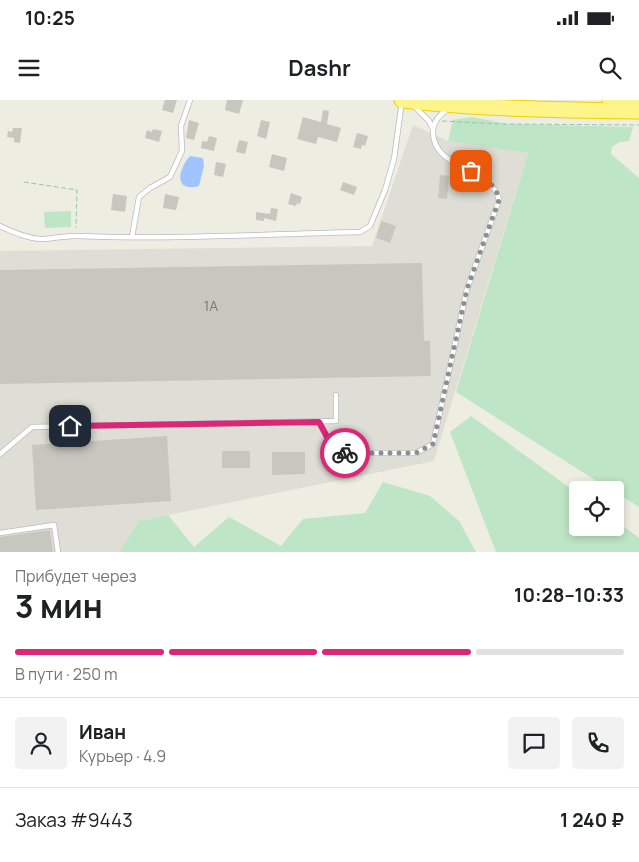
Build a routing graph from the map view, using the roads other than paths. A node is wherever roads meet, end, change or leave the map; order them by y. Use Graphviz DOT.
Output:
graph roads {
  1 [pos="190,100"];
  2 [pos="403,100"];
  3 [pos="610,100"];
  4 [pos="639,100"];
  5 [pos="456,105"];
  6 [pos="639,111"];
  7 [pos="433,131"];
  8 [pos="0,226"];
  9 [pos="132,237"];
  10 [pos="336,395"];
  11 [pos="319,422"];
  12 [pos="0,454"];
  13 [pos="0,533"];
  14 [pos="58,552"];
  1 -- 9 [label="lane"];
  2 -- 5 [label="highway"];
  2 -- 7 [label="lane"];
  2 -- 9 [label="lane"];
  3 -- 4 [label="highway"];
  5 -- 6 [label="highway"];
  5 -- 7 [label="lane"];
  7 -- 11 [label="lane"];
  8 -- 9 [label="lane"];
  10 -- 11 [label="lane"];
  11 -- 12 [label="lane"];
  13 -- 14 [label="lane"];
}
